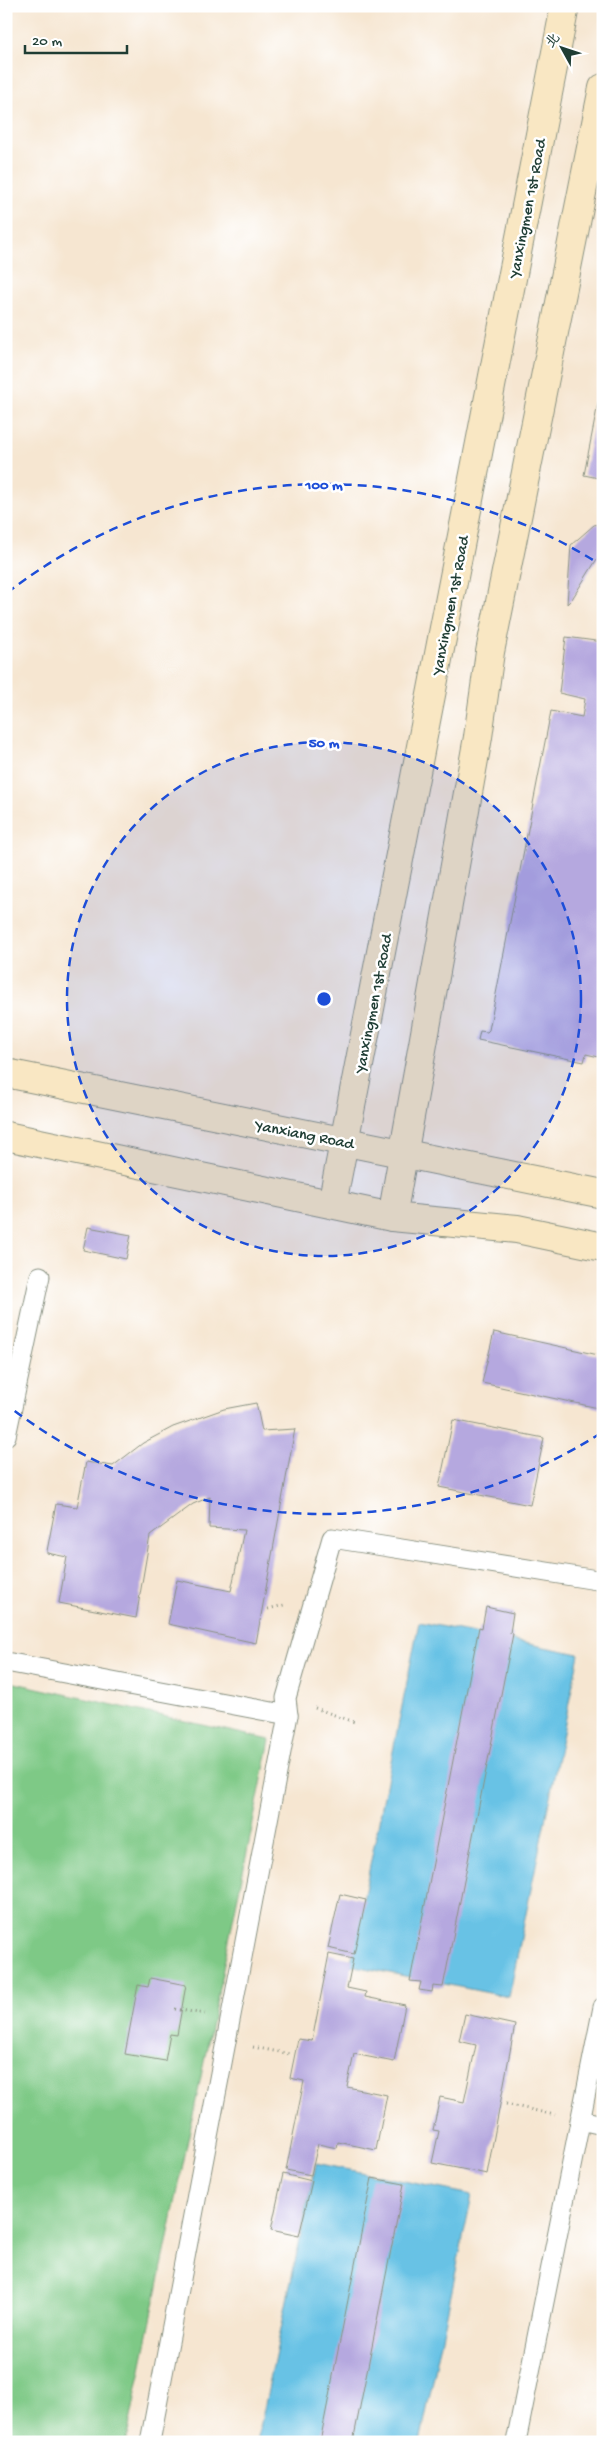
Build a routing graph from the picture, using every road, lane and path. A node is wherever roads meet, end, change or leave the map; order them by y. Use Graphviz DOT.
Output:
graph roads {
  1 [pos="565,6"];
  2 [pos="603,88"];
  3 [pos="6,1074"];
  4 [pos="6,1136"];
  5 [pos="345,1141"];
  6 [pos="404,1152"];
  7 [pos="603,1194"];
  8 [pos="332,1204"];
  9 [pos="392,1217"];
  10 [pos="603,1247"];
  11 [pos="40,1276"];
  12 [pos="6,1436"];
  13 [pos="603,1581"];
  14 [pos="6,1662"];
  15 [pos="287,1707"];
  16 [pos="357,1724"];
  17 [pos="603,2007"];
  18 [pos="225,2043"];
  19 [pos="290,2054"];
  20 [pos="506,2104"];
  21 [pos="580,2120"];
  22 [pos="603,2125"];
  23 [pos="150,2442"];
  24 [pos="516,2442"];
  1 -- 5 [label="street, Yanxingmen 1st Road"];
  2 -- 6 [label="street"];
  3 -- 5 [label="street, Yanxiang Road"];
  4 -- 8 [label="street"];
  5 -- 6 [label="street, Yanxiang Road"];
  5 -- 8 [label="street, Yanxingmen 1st Road"];
  6 -- 7 [label="street, Yanxiang Road"];
  6 -- 9 [label="street"];
  8 -- 9 [label="street"];
  9 -- 10 [label="street"];
  11 -- 12 [label="lane"];
  13 -- 15 [label="lane"];
  14 -- 15 [label="lane"];
  15 -- 16 [label="path"];
  15 -- 18 [label="lane"];
  17 -- 21 [label="lane"];
  18 -- 19 [label="path"];
  18 -- 23 [label="lane"];
  20 -- 21 [label="path"];
  21 -- 22 [label="lane"];
  21 -- 24 [label="lane"];
}
